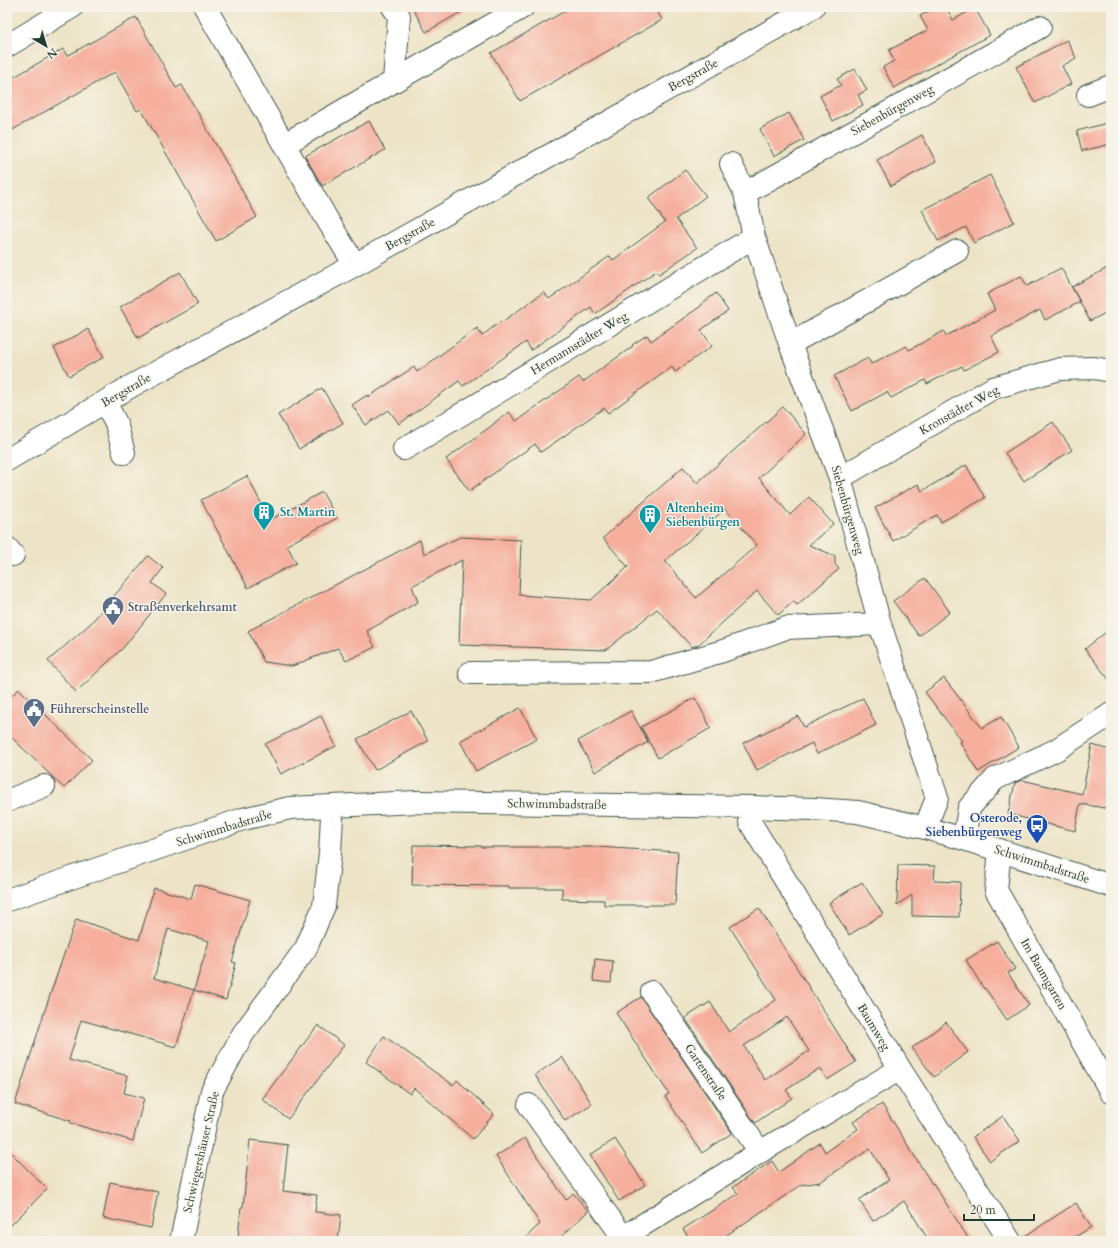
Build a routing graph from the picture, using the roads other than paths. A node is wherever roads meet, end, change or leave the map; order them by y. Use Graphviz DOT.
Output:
graph roads {
  1 [pos="72,7"];
  2 [pos="394,7"];
  3 [pos="523,7"];
  4 [pos="813,7"];
  5 [pos="210,9"];
  6 [pos="1040,27"];
  7 [pos="7,46"];
  8 [pos="394,81"];
  9 [pos="1111,86"];
  10 [pos="1088,94"];
  11 [pos="285,144"];
  12 [pos="731,164"];
  13 [pos="745,193"];
  14 [pos="754,237"];
  15 [pos="957,251"];
  16 [pos="355,265"];
  17 [pos="790,344"];
  18 [pos="1111,371"];
  19 [pos="105,402"];
  20 [pos="404,449"];
  21 [pos="124,453"];
  22 [pos="7,460"];
  23 [pos="840,478"];
  24 [pos="880,624"];
  25 [pos="470,673"];
  26 [pos="1111,714"];
  27 [pos="44,786"];
  28 [pos="7,801"];
  29 [pos="330,806"];
  30 [pos="750,807"];
  31 [pos="925,828"];
  32 [pos="964,839"];
  33 [pos="1000,850"];
  34 [pos="1111,886"];
  35 [pos="7,900"];
  36 [pos="652,992"];
  37 [pos="900,1069"];
  38 [pos="1111,1092"];
  39 [pos="529,1105"];
  40 [pos="760,1152"];
  41 [pos="620,1239"];
  42 [pos="181,1241"];
  43 [pos="1010,1241"];
  1 -- 7 [label="street"];
  2 -- 8 [label="street"];
  3 -- 8 [label="street"];
  4 -- 16 [label="street, Bergstraße"];
  5 -- 11 [label="street"];
  6 -- 13 [label="street, Siebenbürgenweg"];
  8 -- 11 [label="street"];
  9 -- 10 [label="street"];
  11 -- 16 [label="street"];
  12 -- 13 [label="street, Siebenbürgenweg"];
  13 -- 14 [label="street, Siebenbürgenweg"];
  14 -- 17 [label="street, Siebenbürgenweg"];
  14 -- 20 [label="street, Hermannstädter Weg"];
  15 -- 17 [label="street"];
  16 -- 19 [label="street, Bergstraße"];
  17 -- 23 [label="street, Siebenbürgenweg"];
  18 -- 23 [label="street, Kronstädter Weg"];
  19 -- 21 [label="street"];
  19 -- 22 [label="street, Bergstraße"];
  23 -- 24 [label="street, Siebenbürgenweg"];
  24 -- 25 [label="street"];
  24 -- 31 [label="street, Siebenbürgenweg"];
  26 -- 32 [label="street"];
  27 -- 28 [label="street"];
  29 -- 30 [label="street, Schwimmbadstraße"];
  29 -- 35 [label="street, Schwimmbadstraße"];
  29 -- 42 [label="street, Schwiegershäuser Straße"];
  30 -- 31 [label="street, Schwimmbadstraße"];
  30 -- 37 [label="street, Baumweg"];
  31 -- 32 [label="street, Schwimmbadstraße"];
  32 -- 33 [label="street, Schwimmbadstraße"];
  33 -- 34 [label="street, Schwimmbadstraße"];
  33 -- 38 [label="street, Im Baumgarten"];
  36 -- 40 [label="street, Gartenstraße"];
  37 -- 40 [label="street"];
  37 -- 43 [label="street, Baumweg"];
  39 -- 41 [label="street"];
  40 -- 41 [label="street"];
}
